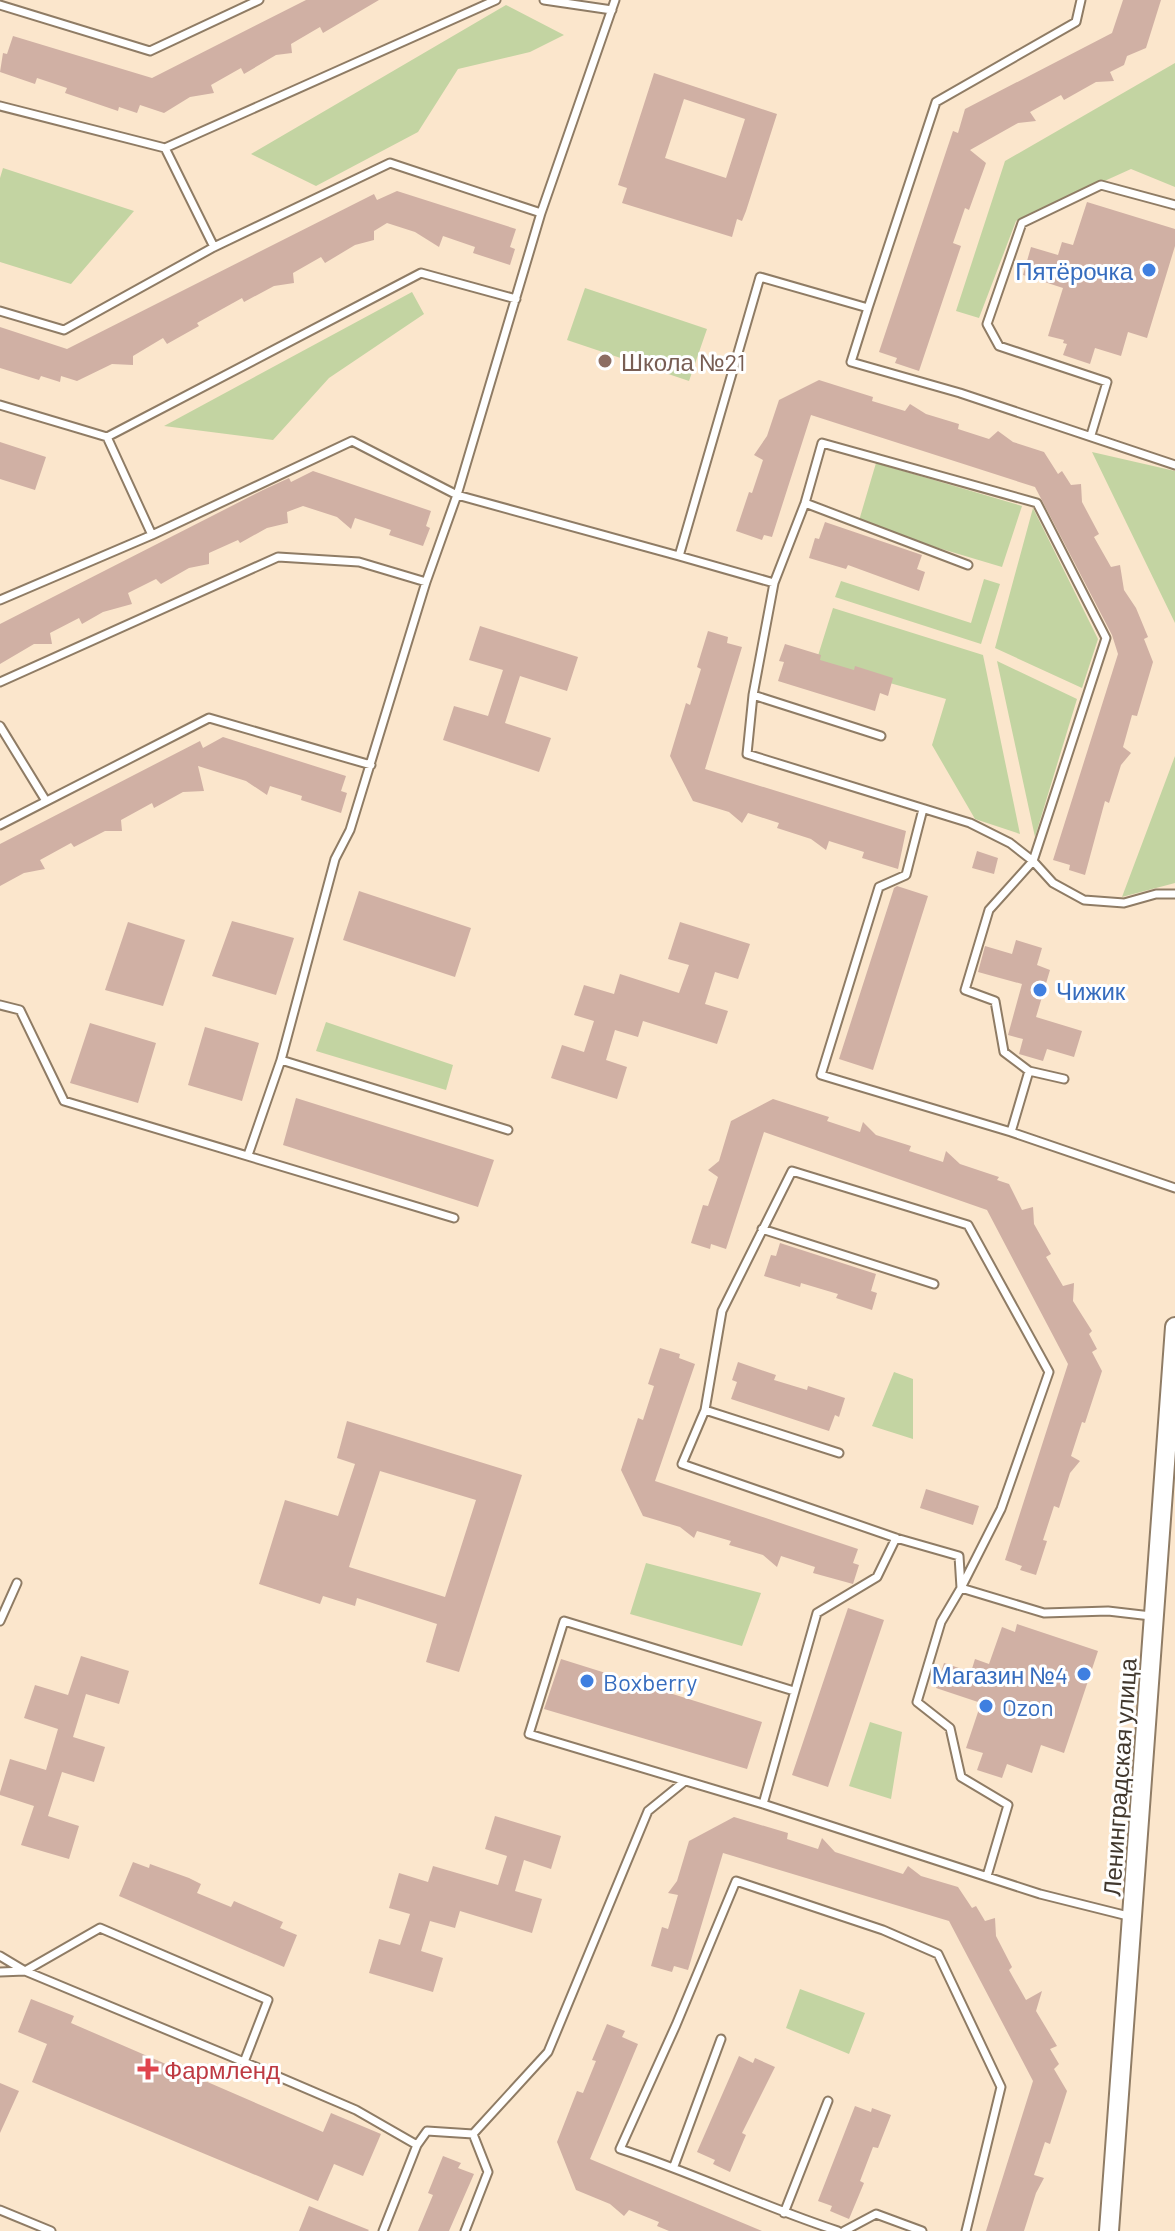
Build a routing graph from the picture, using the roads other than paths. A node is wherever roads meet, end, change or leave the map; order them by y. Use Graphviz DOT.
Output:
graph roads {
  1 [pos="26,0"];
  2 [pos="259,0"];
  3 [pos="496,0"];
  4 [pos="544,0"];
  5 [pos="615,0"];
  6 [pos="1081,0"];
  7 [pos="245,3"];
  8 [pos="0,5"];
  9 [pos="22,10"];
  10 [pos="612,10"];
  11 [pos="0,106"];
  12 [pos="165,148"];
  13 [pos="1175,205"];
  14 [pos="541,213"];
  15 [pos="214,247"];
  16 [pos="516,299"];
  17 [pos="868,308"];
  18 [pos="0,311"];
  19 [pos="0,405"];
  20 [pos="1091,435"];
  21 [pos="107,437"];
  22 [pos="1175,465"];
  23 [pos="457,495"];
  24 [pos="805,503"];
  25 [pos="152,535"];
  26 [pos="679,556"];
  27 [pos="968,565"];
  28 [pos="426,582"];
  29 [pos="774,583"];
  30 [pos="0,600"];
  31 [pos="0,682"];
  32 [pos="753,695"];
  33 [pos="0,726"];
  34 [pos="881,736"];
  35 [pos="371,765"];
  36 [pos="46,801"];
  37 [pos="923,809"];
  38 [pos="0,825"];
  39 [pos="1033,861"];
  40 [pos="1175,894"];
  41 [pos="0,1005"];
  42 [pos="281,1060"];
  43 [pos="1029,1071"];
  44 [pos="1064,1079"];
  45 [pos="508,1130"];
  46 [pos="1011,1132"];
  47 [pos="248,1155"];
  48 [pos="1175,1188"];
  49 [pos="454,1218"];
  50 [pos="762,1229"];
  51 [pos="934,1284"];
  52 [pos="1175,1327"];
  53 [pos="705,1410"];
  54 [pos="839,1453"];
  55 [pos="896,1538"];
  56 [pos="17,1583"];
  57 [pos="961,1588"];
  58 [pos="1154,1616"];
  59 [pos="0,1621"];
  60 [pos="794,1691"];
  61 [pos="685,1781"];
  62 [pos="763,1804"];
  63 [pos="987,1876"];
  64 [pos="1133,1917"];
  65 [pos="0,1956"];
  66 [pos="25,1971"];
  67 [pos="0,1972"];
  68 [pos="721,2039"];
  69 [pos="244,2062"];
  70 [pos="828,2101"];
  71 [pos="473,2134"];
  72 [pos="417,2145"];
  73 [pos="674,2166"];
  74 [pos="0,2210"];
  75 [pos="784,2213"];
  76 [pos="27,2221"];
  77 [pos="22,2231"];
  78 [pos="51,2231"];
  79 [pos="383,2231"];
  80 [pos="465,2231"];
  81 [pos="838,2231"];
  82 [pos="844,2231"];
  83 [pos="922,2231"];
  84 [pos="966,2231"];
  85 [pos="1109,2231"];
  1 -- 9 [label="lane"];
  2 -- 7 [label="lane"];
  3 -- 12 [label="lane"];
  4 -- 10 [label="lane"];
  5 -- 10 [label="lane"];
  6 -- 17 [label="lane"];
  7 -- 9 [label="lane"];
  8 -- 9 [label="lane"];
  10 -- 14 [label="lane"];
  11 -- 12 [label="lane"];
  12 -- 15 [label="lane"];
  13 -- 20 [label="lane"];
  14 -- 15 [label="lane"];
  14 -- 16 [label="lane"];
  15 -- 18 [label="lane"];
  16 -- 21 [label="lane"];
  16 -- 23 [label="lane"];
  17 -- 20 [label="lane"];
  17 -- 26 [label="lane"];
  19 -- 21 [label="lane"];
  20 -- 22 [label="lane"];
  21 -- 25 [label="lane"];
  23 -- 25 [label="lane"];
  23 -- 26 [label="lane"];
  23 -- 28 [label="lane"];
  24 -- 27 [label="lane"];
  24 -- 29 [label="lane"];
  24 -- 39 [label="lane"];
  25 -- 30 [label="lane"];
  26 -- 29 [label="lane"];
  28 -- 31 [label="lane"];
  28 -- 35 [label="lane"];
  29 -- 32 [label="lane"];
  32 -- 34 [label="lane"];
  32 -- 37 [label="lane"];
  33 -- 36 [label="lane"];
  35 -- 36 [label="lane"];
  35 -- 42 [label="lane"];
  36 -- 38 [label="lane"];
  37 -- 39 [label="lane"];
  37 -- 46 [label="lane"];
  39 -- 40 [label="lane"];
  39 -- 43 [label="lane"];
  41 -- 47 [label="lane"];
  42 -- 45 [label="lane"];
  42 -- 47 [label="lane"];
  43 -- 44 [label="lane"];
  43 -- 46 [label="lane"];
  46 -- 48 [label="lane"];
  47 -- 49 [label="lane"];
  50 -- 51 [label="lane"];
  50 -- 53 [label="lane"];
  50 -- 57 [label="lane"];
  52 -- 58 [label="street, Ленинградская улица"];
  53 -- 54 [label="lane"];
  53 -- 55 [label="lane"];
  55 -- 57 [label="lane"];
  55 -- 60 [label="lane"];
  56 -- 59 [label="lane"];
  57 -- 58 [label="lane"];
  57 -- 63 [label="lane"];
  58 -- 64 [label="street, Ленинградская улица"];
  60 -- 61 [label="lane"];
  60 -- 62 [label="lane"];
  61 -- 62 [label="lane"];
  61 -- 71 [label="lane"];
  62 -- 63 [label="lane"];
  63 -- 64 [label="lane"];
  64 -- 85 [label="street, Ленинградская улица"];
  65 -- 66 [label="lane"];
  66 -- 67 [label="lane"];
  66 -- 69 [label="lane"];
  66 -- 69 [label="lane"];
  68 -- 73 [label="lane"];
  69 -- 72 [label="lane"];
  70 -- 75 [label="lane"];
  71 -- 72 [label="lane"];
  71 -- 80 [label="lane"];
  72 -- 79 [label="lane"];
  73 -- 75 [label="lane"];
  73 -- 84 [label="lane"];
  74 -- 76 [label="lane"];
  75 -- 81 [label="lane"];
  76 -- 77 [label="lane"];
  76 -- 78 [label="lane"];
  82 -- 83 [label="lane"];
}
